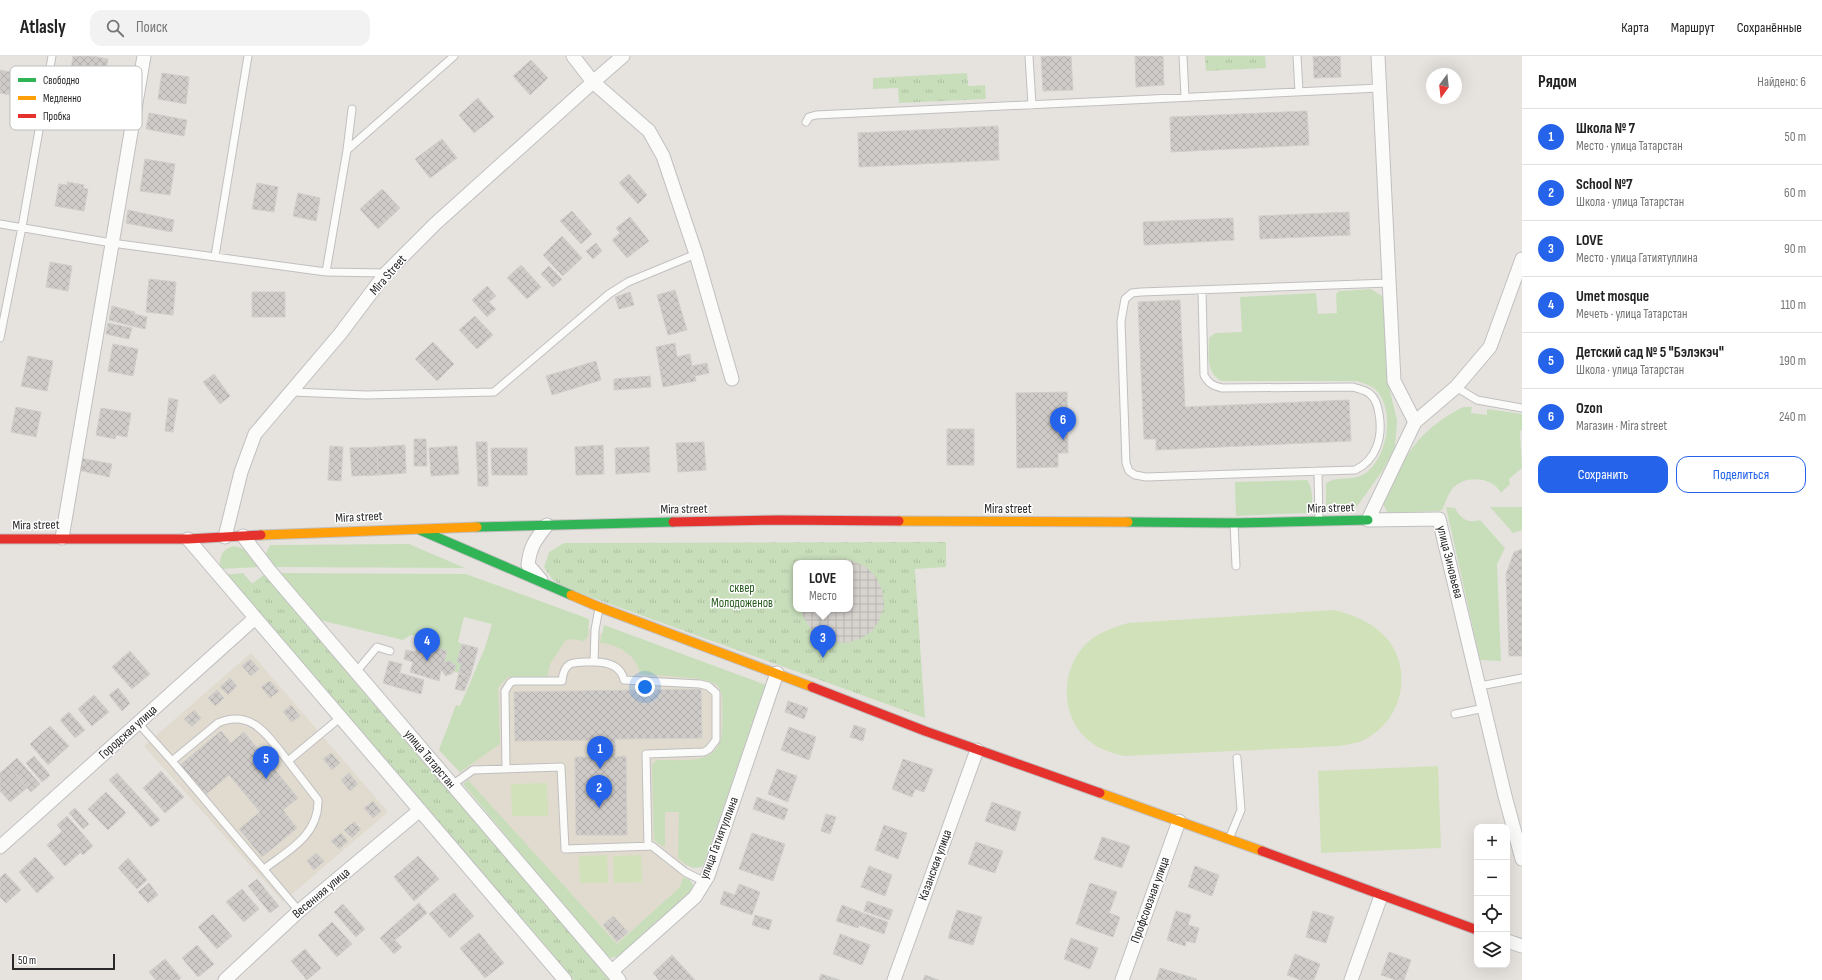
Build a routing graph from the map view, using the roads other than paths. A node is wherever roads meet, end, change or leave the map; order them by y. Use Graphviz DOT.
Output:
graph roads {
  1 [pos="52,56"];
  2 [pos="144,56"];
  3 [pos="248,56"];
  4 [pos="454,56"];
  5 [pos="573,56"];
  6 [pos="623,56"];
  7 [pos="1029,56"];
  8 [pos="1183,56"];
  9 [pos="1297,56"];
  10 [pos="1378,56"];
  11 [pos="50,66"];
  12 [pos="142,68"];
  13 [pos="593,82"];
  14 [pos="1379,88"];
  15 [pos="1299,92"];
  16 [pos="1185,97"];
  17 [pos="1032,105"];
  18 [pos="352,109"];
  19 [pos="806,122"];
  20 [pos="39,130"];
  21 [pos="131,130"];
  22 [pos="347,150"];
  23 [pos="0,224"];
  24 [pos="22,228"];
  25 [pos="112,243"];
  26 [pos="696,254"];
  27 [pos="215,256"];
  28 [pos="1522,259"];
  29 [pos="326,272"];
  30 [pos="386,273"];
  31 [pos="1389,283"];
  32 [pos="1202,290"];
  33 [pos="0,338"];
  34 [pos="732,379"];
  35 [pos="1456,387"];
  36 [pos="292,392"];
  37 [pos="1522,408"];
  38 [pos="1415,422"];
  39 [pos="1318,471"];
  40 [pos="1368,520"];
  41 [pos="1320,522"];
  42 [pos="1234,523"];
  43 [pos="548,525"];
  44 [pos="414,528"];
  45 [pos="243,536"];
  46 [pos="226,537"];
  47 [pos="62,538"];
  48 [pos="0,539"];
  49 [pos="188,539"];
  50 [pos="1236,566"];
  51 [pos="545,584"];
  52 [pos="599,608"];
  53 [pos="255,618"];
  54 [pos="390,651"];
  55 [pos="594,662"];
  56 [pos="356,672"];
  57 [pos="777,673"];
  58 [pos="1522,678"];
  59 [pos="1480,686"];
  60 [pos="1485,708"];
  61 [pos="1455,714"];
  62 [pos="341,717"];
  63 [pos="138,723"];
  64 [pos="976,750"];
  65 [pos="1237,758"];
  66 [pos="172,761"];
  67 [pos="288,761"];
  68 [pos="506,769"];
  69 [pos="452,784"];
  70 [pos="420,810"];
  71 [pos="1179,821"];
  72 [pos="1229,840"];
  73 [pos="648,846"];
  74 [pos="0,847"];
  75 [pos="1522,859"];
  76 [pos="264,869"];
  77 [pos="705,882"];
  78 [pos="1381,896"];
  79 [pos="299,911"];
  80 [pos="1474,929"];
  81 [pos="1510,942"];
  82 [pos="1522,946"];
  83 [pos="615,976"];
  84 [pos="224,980"];
  85 [pos="565,980"];
  86 [pos="894,980"];
  87 [pos="1122,980"];
  88 [pos="1351,980"];
  1 -- 11 [label="lane"];
  2 -- 12 [label="street"];
  3 -- 27 [label="lane"];
  4 -- 22 [label="lane"];
  5 -- 13 [label="street"];
  6 -- 13 [label="street, Mira Street"];
  7 -- 17 [label="lane"];
  8 -- 16 [label="lane"];
  9 -- 15 [label="lane"];
  10 -- 14 [label="street"];
  13 -- 26 [label="street"];
  13 -- 30 [label="street, Mira Street"];
  14 -- 15 [label="lane"];
  14 -- 31 [label="street"];
  15 -- 16 [label="lane"];
  16 -- 17 [label="lane"];
  17 -- 19 [label="lane"];
  18 -- 22 [label="lane"];
  20 -- 24 [label="lane"];
  21 -- 25 [label="street"];
  22 -- 29 [label="lane"];
  23 -- 24 [label="lane"];
  24 -- 25 [label="lane"];
  24 -- 33 [label="lane"];
  25 -- 27 [label="lane"];
  25 -- 47 [label="street"];
  26 -- 34 [label="street"];
  26 -- 36 [label="lane"];
  27 -- 29 [label="lane"];
  28 -- 35 [label="street"];
  29 -- 30 [label="lane"];
  30 -- 36 [label="street, Mira Street"];
  31 -- 32 [label="lane"];
  31 -- 38 [label="street"];
  32 -- 39 [label="lane"];
  32 -- 39 [label="lane"];
  35 -- 37 [label="lane"];
  35 -- 38 [label="street"];
  36 -- 46 [label="street, Mira Street"];
  38 -- 40 [label="street"];
  39 -- 41 [label="lane"];
  40 -- 41 [label="street, Mira street"];
  40 -- 59 [label="street, улица Зиновьева"];
  41 -- 42 [label="street, Mira street"];
  42 -- 43 [label="street, Mira street"];
  42 -- 50 [label="lane"];
  43 -- 44 [label="street, Mira street"];
  43 -- 51 [label="street"];
  44 -- 45 [label="street, Mira street"];
  44 -- 51 [label="street"];
  45 -- 46 [label="street, Mira street"];
  45 -- 56 [label="street, улица Татарстан"];
  46 -- 49 [label="street, Mira street"];
  47 -- 48 [label="street, Mira street"];
  47 -- 49 [label="street, Mira street"];
  49 -- 53 [label="street"];
  51 -- 52 [label="street"];
  52 -- 55 [label="lane"];
  52 -- 57 [label="street"];
  53 -- 62 [label="street"];
  53 -- 63 [label="street, Городская улица"];
  54 -- 56 [label="lane"];
  55 -- 68 [label="lane"];
  55 -- 73 [label="lane"];
  56 -- 69 [label="street, улица Татарстан"];
  57 -- 64 [label="street"];
  57 -- 77 [label="street, улица Гатиятуллина"];
  58 -- 59 [label="lane"];
  59 -- 60 [label="street, улица Зиновьева"];
  60 -- 61 [label="lane"];
  60 -- 75 [label="street, улица Зиновьева"];
  62 -- 67 [label="lane"];
  62 -- 70 [label="street"];
  63 -- 66 [label="lane"];
  63 -- 74 [label="street, Городская улица"];
  64 -- 71 [label="street"];
  64 -- 86 [label="street, Казанская улица"];
  65 -- 72 [label="lane"];
  66 -- 67 [label="lane"];
  66 -- 76 [label="lane"];
  67 -- 76 [label="lane"];
  68 -- 69 [label="lane"];
  68 -- 73 [label="lane"];
  69 -- 83 [label="street, улица Татарстан"];
  70 -- 79 [label="street, Весенняя улица"];
  70 -- 85 [label="street"];
  71 -- 72 [label="street"];
  71 -- 87 [label="street, Профсоюзная улица"];
  72 -- 78 [label="street"];
  73 -- 77 [label="lane"];
  76 -- 79 [label="lane"];
  77 -- 83 [label="street, улица Гатиятуллина"];
  78 -- 80 [label="street"];
  78 -- 88 [label="street"];
  79 -- 84 [label="street, Весенняя улица"];
  81 -- 82 [label="street"];
}
